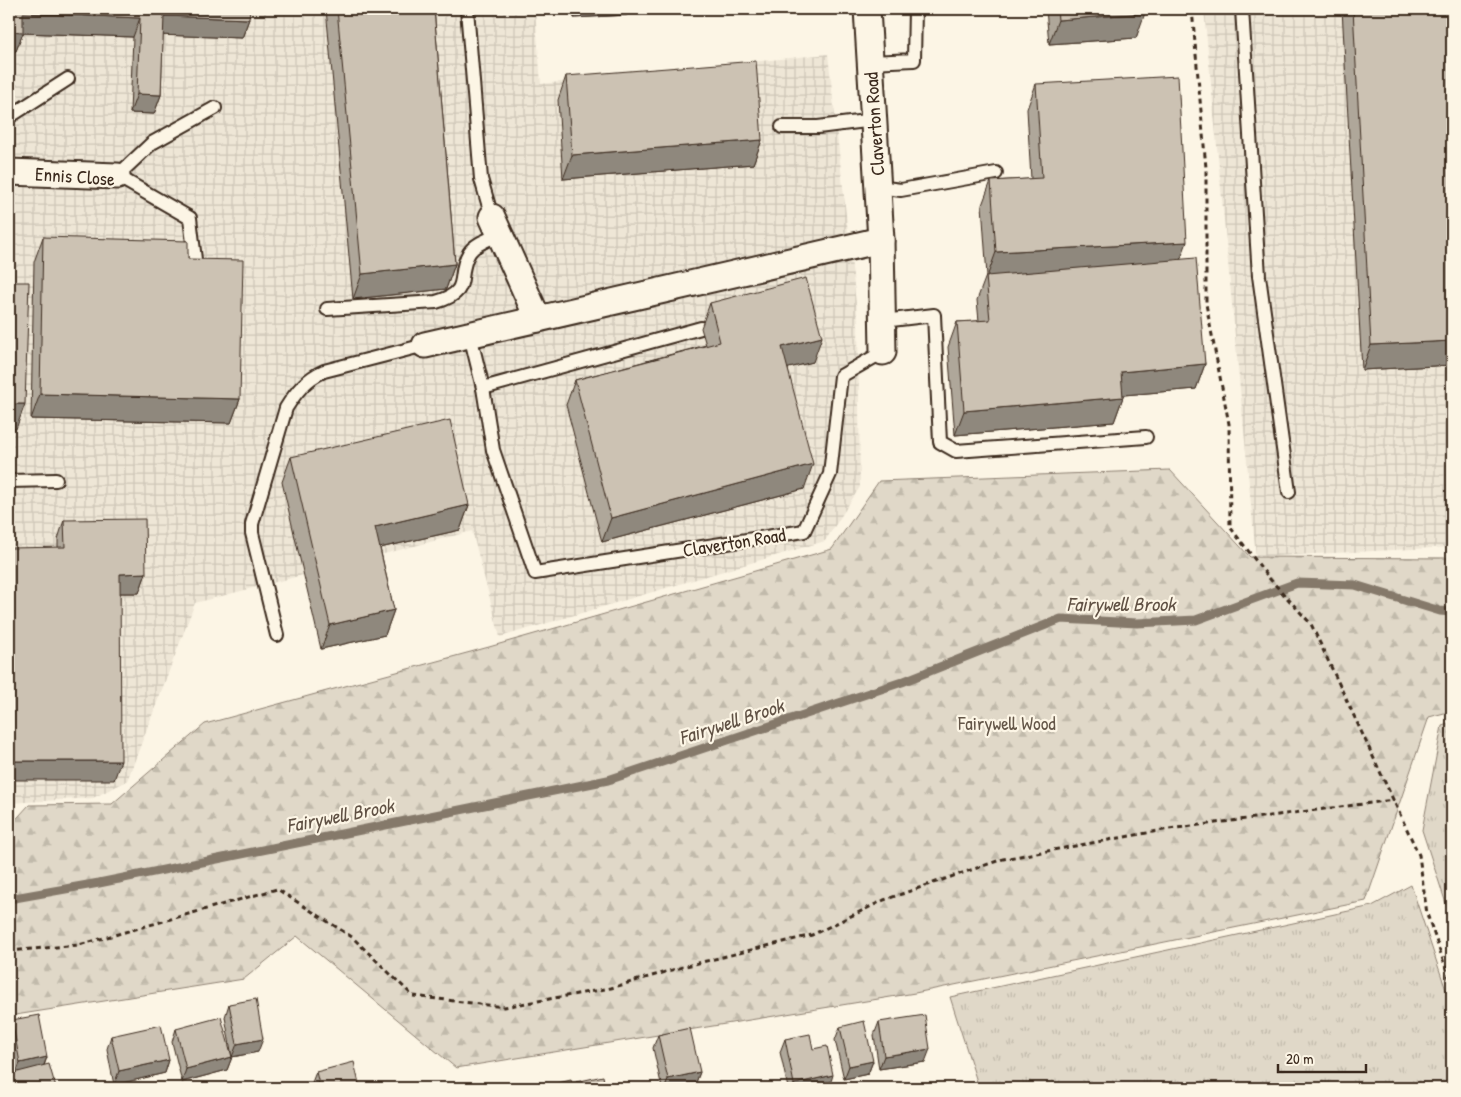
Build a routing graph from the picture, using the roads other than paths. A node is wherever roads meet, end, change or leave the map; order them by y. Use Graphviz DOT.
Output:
graph roads {
  1 [pos="467,9"];
  2 [pos="867,9"];
  3 [pos="914,9"];
  4 [pos="1242,9"];
  5 [pos="870,62"];
  6 [pos="68,79"];
  7 [pos="215,108"];
  8 [pos="9,117"];
  9 [pos="874,120"];
  10 [pos="782,127"];
  11 [pos="9,172"];
  12 [pos="996,173"];
  13 [pos="117,176"];
  14 [pos="878,187"];
  15 [pos="496,226"];
  16 [pos="881,240"];
  17 [pos="197,278"];
  18 [pos="327,309"];
  19 [pos="538,319"];
  20 [pos="883,321"];
  21 [pos="701,328"];
  22 [pos="470,335"];
  23 [pos="425,345"];
  24 [pos="884,352"];
  25 [pos="483,388"];
  26 [pos="1146,437"];
  27 [pos="56,480"];
  28 [pos="9,481"];
  29 [pos="1289,492"];
  30 [pos="277,634"];
  1 -- 15 [label="lane"];
  2 -- 5 [label="street, Claverton Road"];
  3 -- 5 [label="lane"];
  4 -- 29 [label="lane"];
  5 -- 9 [label="street, Claverton Road"];
  6 -- 8 [label="lane"];
  7 -- 13 [label="lane"];
  9 -- 10 [label="lane"];
  9 -- 14 [label="street, Claverton Road"];
  11 -- 13 [label="street, Ennis Close"];
  12 -- 14 [label="lane"];
  13 -- 17 [label="lane, Ennis Close"];
  14 -- 16 [label="street, Claverton Road"];
  15 -- 18 [label="lane"];
  15 -- 19 [label="street"];
  16 -- 19 [label="street"];
  16 -- 20 [label="street, Claverton Road"];
  19 -- 22 [label="street"];
  20 -- 24 [label="street, Claverton Road"];
  20 -- 26 [label="lane"];
  21 -- 25 [label="lane"];
  22 -- 23 [label="street"];
  22 -- 25 [label="lane"];
  23 -- 30 [label="lane"];
  24 -- 25 [label="lane, Claverton Road"];
  27 -- 28 [label="lane"];
}
